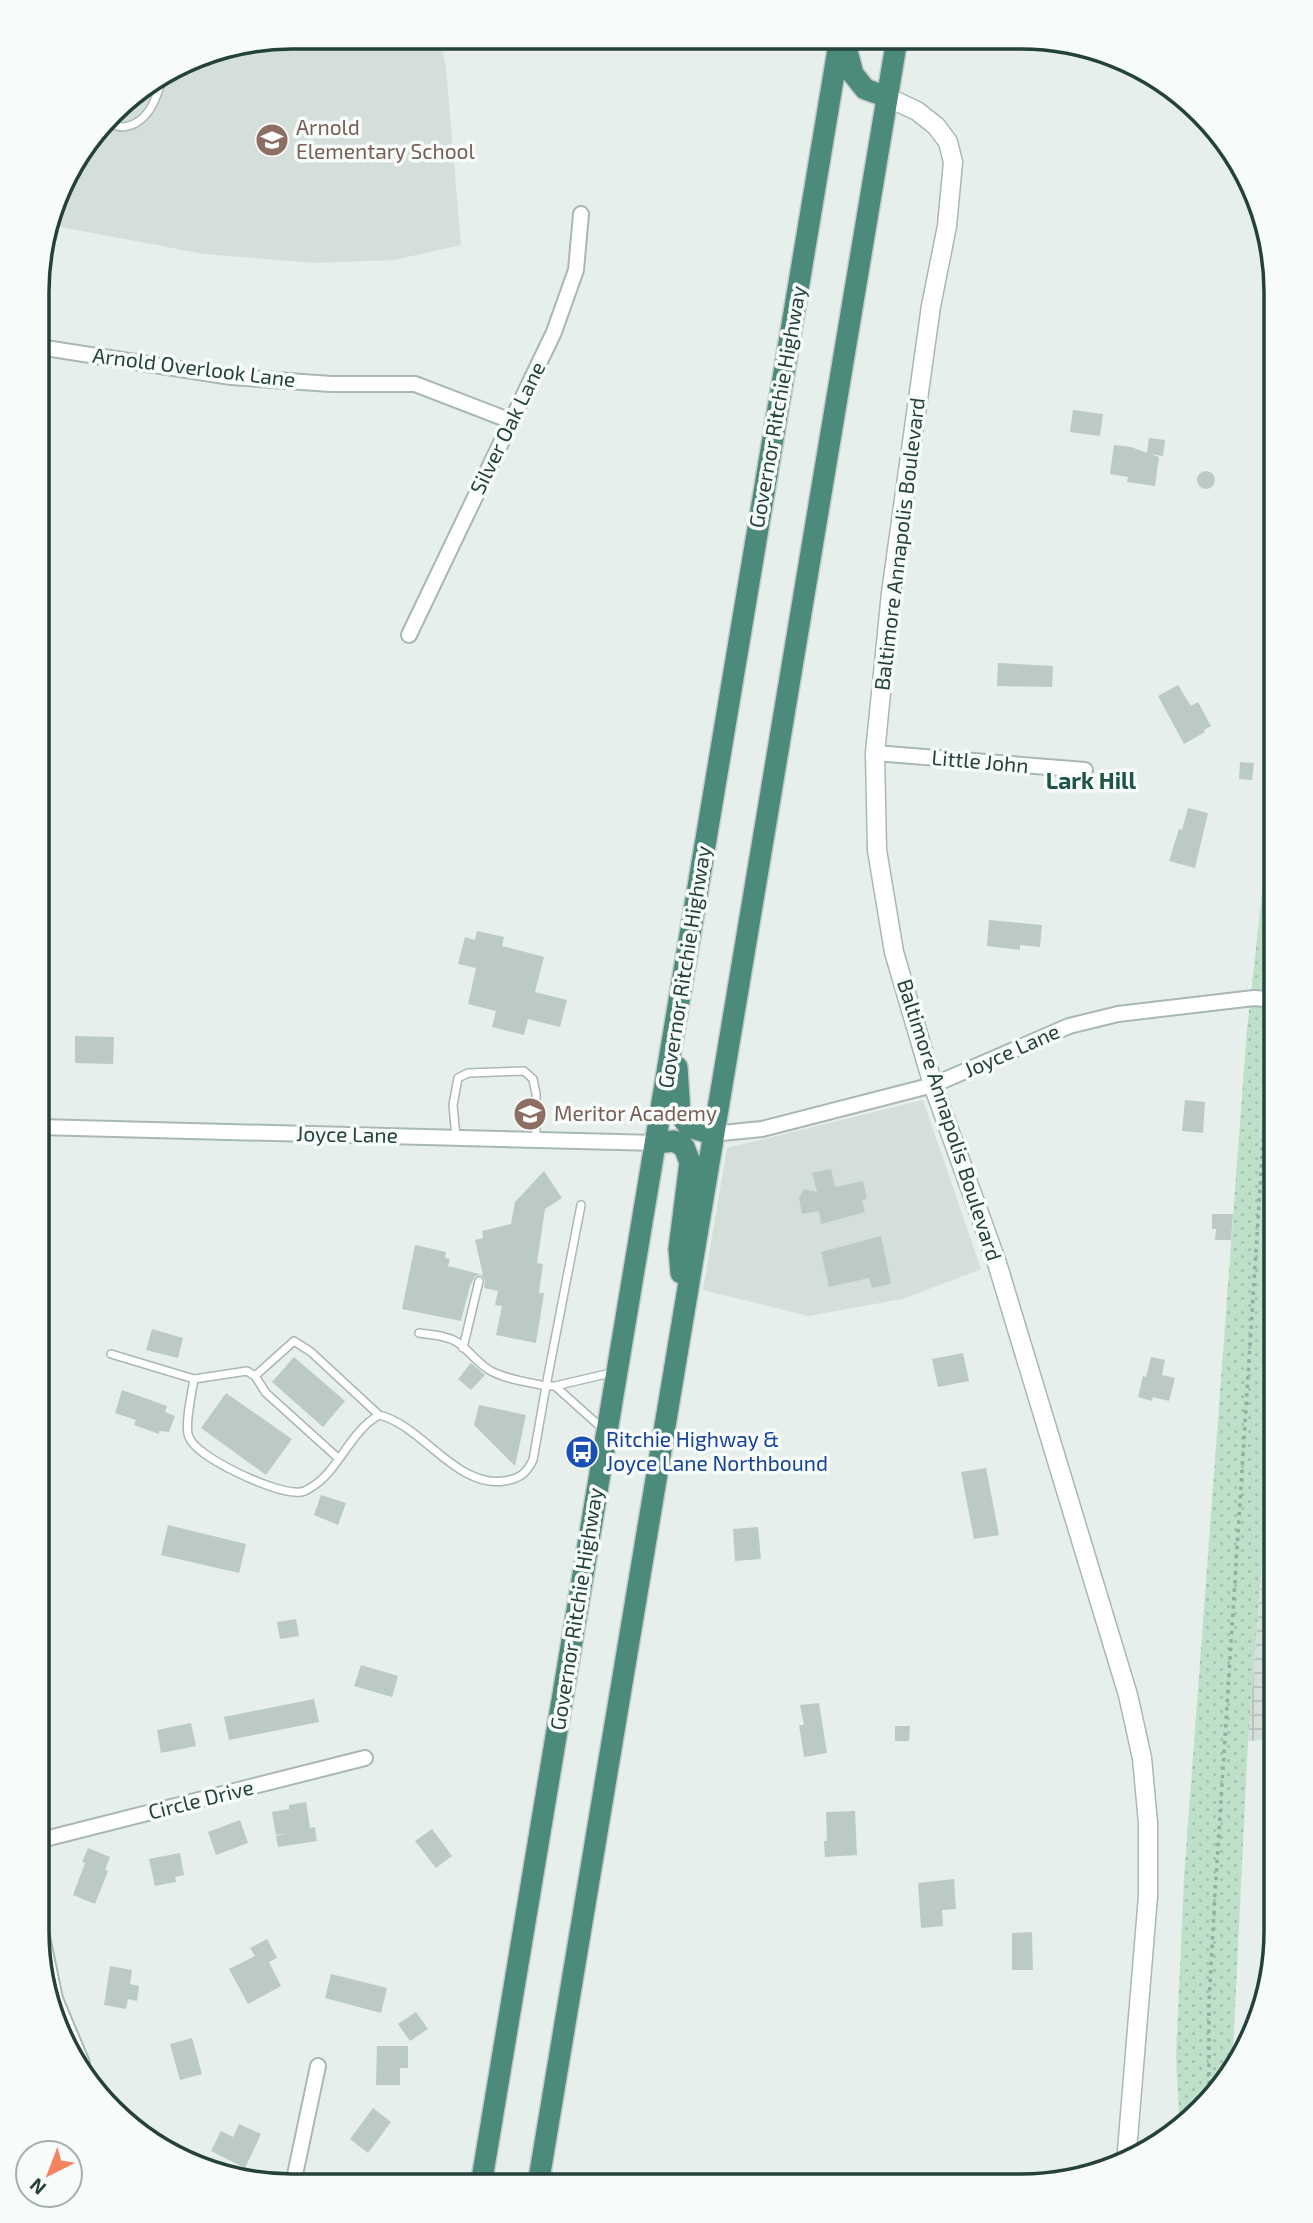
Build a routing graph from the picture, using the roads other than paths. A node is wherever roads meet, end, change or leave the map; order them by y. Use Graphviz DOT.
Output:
graph roads {
  1 [pos="840,49"];
  2 [pos="845,49"];
  3 [pos="895,49"];
  4 [pos="159,89"];
  5 [pos="887,97"];
  6 [pos="116,125"];
  7 [pos="581,214"];
  8 [pos="49,349"];
  9 [pos="511,421"];
  10 [pos="409,635"];
  11 [pos="876,753"];
  12 [pos="1085,771"];
  13 [pos="1264,999"];
  14 [pos="674,1026"];
  15 [pos="933,1085"];
  16 [pos="49,1127"];
  17 [pos="712,1134"];
  18 [pos="456,1138"];
  19 [pos="536,1140"];
  20 [pos="657,1143"];
  21 [pos="581,1205"];
  22 [pos="479,1281"];
  23 [pos="685,1303"];
  24 [pos="419,1332"];
  25 [pos="463,1348"];
  26 [pos="111,1354"];
  27 [pos="616,1372"];
  28 [pos="254,1376"];
  29 [pos="194,1379"];
  30 [pos="550,1386"];
  31 [pos="379,1415"];
  32 [pos="606,1432"];
  33 [pos="338,1458"];
  34 [pos="365,1758"];
  35 [pos="49,1839"];
  36 [pos="318,2066"];
  37 [pos="1127,2149"];
  38 [pos="295,2174"];
  39 [pos="483,2174"];
  40 [pos="540,2174"];
  1 -- 14 [label="highway, Governor Ritchie Highway"];
  2 -- 5 [label="highway"];
  3 -- 5 [label="highway"];
  4 -- 6 [label="lane"];
  5 -- 11 [label="street, Baltimore Annapolis Boulevard"];
  5 -- 17 [label="highway"];
  7 -- 9 [label="street, Silver Oak Lane"];
  8 -- 9 [label="street, Arnold Overlook Lane"];
  9 -- 10 [label="street, Silver Oak Lane"];
  11 -- 12 [label="street, Little John"];
  11 -- 15 [label="street, Baltimore Annapolis Boulevard"];
  13 -- 15 [label="street, Joyce Lane"];
  14 -- 17 [label="highway"];
  14 -- 20 [label="highway, Governor Ritchie Highway"];
  15 -- 17 [label="street, Joyce Lane"];
  15 -- 37 [label="street, Baltimore Annapolis Boulevard"];
  16 -- 18 [label="street, Joyce Lane"];
  17 -- 23 [label="highway"];
  18 -- 19 [label="street, Joyce Lane"];
  18 -- 19 [label="lane"];
  19 -- 20 [label="street, Joyce Lane"];
  20 -- 23 [label="highway"];
  20 -- 27 [label="highway, Governor Ritchie Highway"];
  21 -- 30 [label="lane"];
  22 -- 25 [label="lane"];
  23 -- 40 [label="highway"];
  24 -- 25 [label="lane"];
  25 -- 30 [label="lane"];
  26 -- 29 [label="lane"];
  27 -- 30 [label="lane"];
  27 -- 32 [label="highway, Governor Ritchie Highway"];
  28 -- 29 [label="lane"];
  28 -- 31 [label="lane"];
  28 -- 33 [label="lane"];
  29 -- 33 [label="lane"];
  30 -- 31 [label="lane"];
  30 -- 32 [label="lane"];
  31 -- 33 [label="lane"];
  32 -- 39 [label="highway, Governor Ritchie Highway"];
  34 -- 35 [label="street, Circle Drive"];
  36 -- 38 [label="street"];
}
